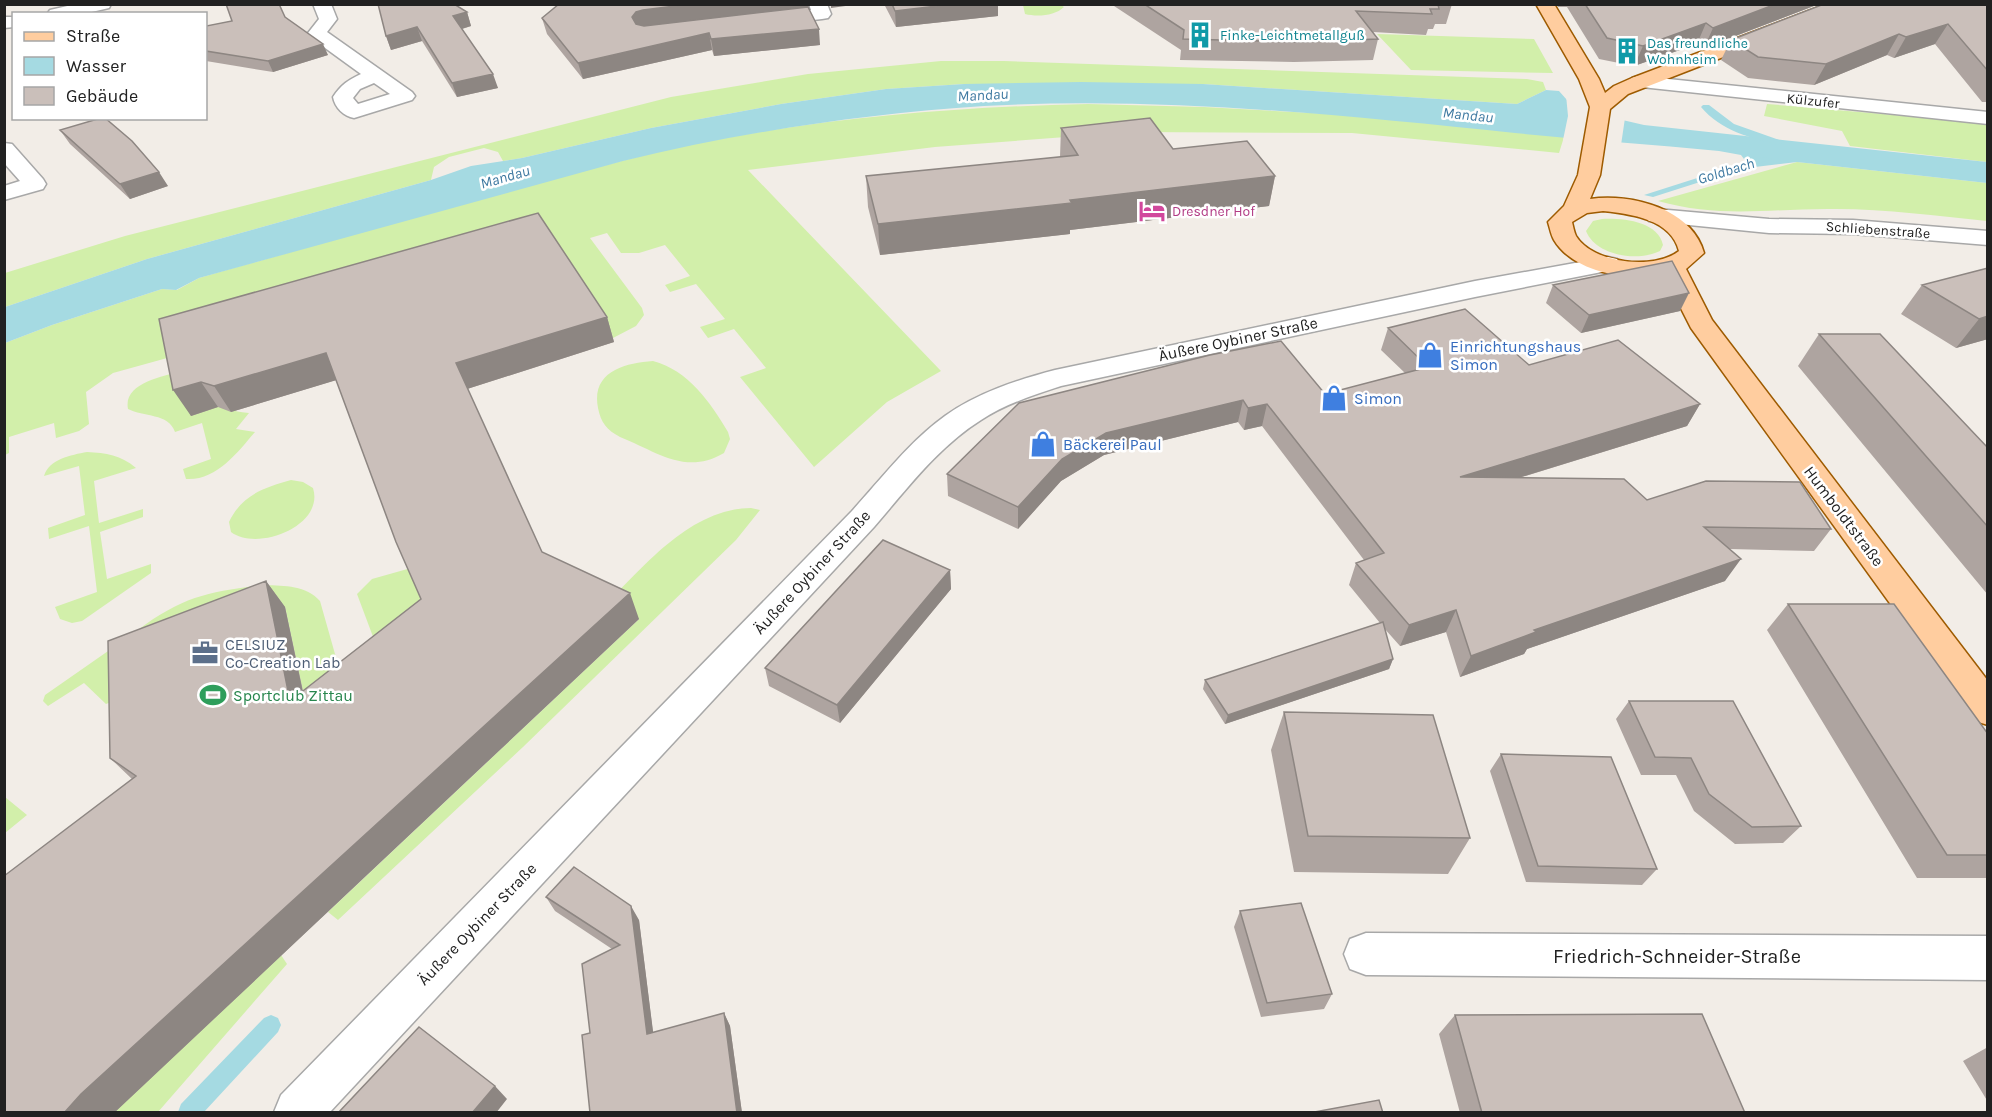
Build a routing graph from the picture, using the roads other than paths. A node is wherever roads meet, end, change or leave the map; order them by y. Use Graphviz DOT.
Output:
graph roads {
  1 [pos="103,4"];
  2 [pos="322,4"];
  3 [pos="818,4"];
  4 [pos="1545,4"];
  5 [pos="1844,4"];
  6 [pos="65,12"];
  7 [pos="771,12"];
  8 [pos="748,23"];
  9 [pos="374,75"];
  10 [pos="1630,86"];
  11 [pos="1600,114"];
  12 [pos="1988,118"];
  13 [pos="7,156"];
  14 [pos="1589,175"];
  15 [pos="4,194"];
  16 [pos="1633,208"];
  17 [pos="1574,209"];
  18 [pos="1657,216"];
  19 [pos="1769,226"];
  20 [pos="1988,238"];
  21 [pos="1571,245"];
  22 [pos="1692,248"];
  23 [pos="1618,267"];
  24 [pos="1673,268"];
  25 [pos="1475,289"];
  26 [pos="1700,322"];
  27 [pos="1988,710"];
  28 [pos="1366,954"];
  29 [pos="1988,958"];
  30 [pos="298,1113"];
  1 -- 6 [label="street"];
  2 -- 9 [label="street"];
  3 -- 7 [label="street"];
  4 -- 11 [label="main road"];
  5 -- 10 [label="main road"];
  7 -- 8 [label="street"];
  10 -- 11 [label="main road"];
  10 -- 12 [label="street, Külzufer"];
  11 -- 14 [label="main road"];
  13 -- 15 [label="street"];
  14 -- 16 [label="main road"];
  14 -- 17 [label="main road"];
  16 -- 17 [label="main road"];
  16 -- 18 [label="main road"];
  17 -- 21 [label="main road"];
  18 -- 19 [label="street, Schliebenstraße"];
  18 -- 22 [label="main road"];
  19 -- 20 [label="street, Schliebenstraße"];
  19 -- 22 [label="street, Schliebenstraße"];
  21 -- 23 [label="main road"];
  21 -- 25 [label="street, Äußere Oybiner Straße"];
  22 -- 24 [label="main road"];
  23 -- 24 [label="main road"];
  23 -- 25 [label="street, Äußere Oybiner Straße"];
  23 -- 26 [label="main road, Humboldtstraße"];
  24 -- 26 [label="main road, Humboldtstraße"];
  25 -- 30 [label="street, Äußere Oybiner Straße"];
  26 -- 27 [label="main road, Humboldtstraße"];
  28 -- 29 [label="street, Friedrich-Schneider-Straße"];
}
